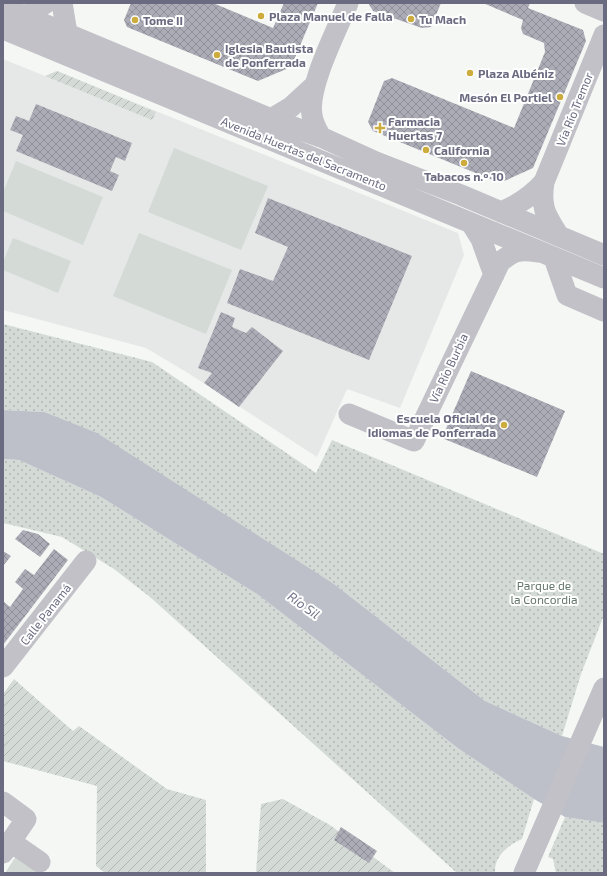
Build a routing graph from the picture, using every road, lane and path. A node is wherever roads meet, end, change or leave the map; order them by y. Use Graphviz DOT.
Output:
graph roads {
  1 [pos="46,3"];
  2 [pos="62,3"];
  3 [pos="348,3"];
  4 [pos="585,3"];
  5 [pos="3,7"];
  6 [pos="604,11"];
  7 [pos="26,16"];
  8 [pos="3,29"];
  9 [pos="67,33"];
  10 [pos="604,35"];
  11 [pos="315,85"];
  12 [pos="272,119"];
  13 [pos="321,137"];
  14 [pos="361,166"];
  15 [pos="544,182"];
  16 [pos="460,195"];
  17 [pos="501,212"];
  18 [pos="452,214"];
  19 [pos="471,223"];
  20 [pos="559,236"];
  21 [pos="604,255"];
  22 [pos="548,256"];
  23 [pos="494,274"];
  24 [pos="604,278"];
  25 [pos="604,311"];
  26 [pos="348,414"];
  27 [pos="86,561"];
  28 [pos="3,667"];
  29 [pos="604,688"];
  30 [pos="3,802"];
  31 [pos="7,848"];
  32 [pos="40,862"];
  33 [pos="528,864"];
  1 -- 7 [label="street"];
  2 -- 9 [label="street"];
  3 -- 11 [label="street"];
  4 -- 6 [label="street"];
  5 -- 7 [label="street, Avenida Huertas del Sacramento"];
  7 -- 9 [label="street, Avenida Huertas del Sacramento"];
  8 -- 14 [label="street, Avenida Huertas del Sacramento"];
  9 -- 12 [label="street, Avenida Huertas del Sacramento"];
  10 -- 15 [label="street, Vía Río Tremor"];
  11 -- 12 [label="street"];
  11 -- 13 [label="street"];
  12 -- 13 [label="street, Avenida Huertas del Sacramento"];
  13 -- 14 [label="street, Avenida Huertas del Sacramento"];
  14 -- 16 [label="street, Avenida Huertas del Sacramento"];
  14 -- 18 [label="street, Avenida Huertas del Sacramento"];
  15 -- 17 [label="street, Vía Río Tremor"];
  15 -- 20 [label="street, Vía Río Tremor"];
  16 -- 17 [label="street, Avenida Huertas del Sacramento"];
  16 -- 18 [label="street"];
  17 -- 20 [label="street, Avenida Huertas del Sacramento"];
  18 -- 19 [label="street, Avenida Huertas del Sacramento"];
  19 -- 22 [label="street, Avenida Huertas del Sacramento"];
  19 -- 23 [label="street"];
  20 -- 21 [label="street, Avenida Huertas del Sacramento"];
  22 -- 23 [label="street, Vía Río Burbia"];
  22 -- 24 [label="street, Avenida Huertas del Sacramento"];
  22 -- 25 [label="street"];
  23 -- 26 [label="street, Vía Río Burbia"];
  27 -- 28 [label="street, Calle Panamá"];
  29 -- 33 [label="street"];
  30 -- 31 [label="street"];
  31 -- 32 [label="street"];
}
